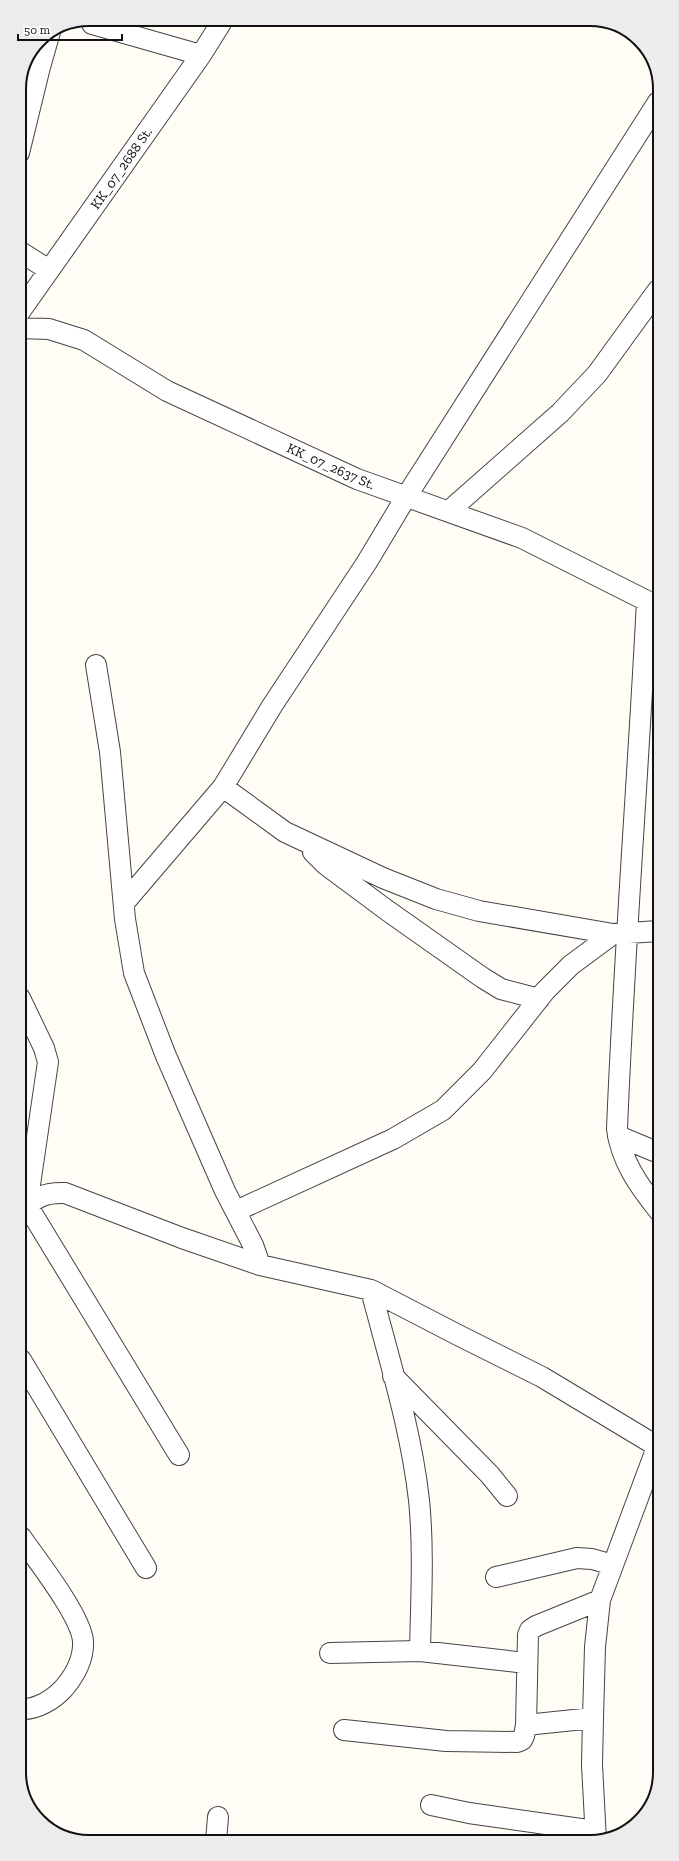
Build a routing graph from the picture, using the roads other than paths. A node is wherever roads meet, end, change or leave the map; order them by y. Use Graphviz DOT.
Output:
graph roads {
  1 [pos="106,26"];
  2 [pos="219,26"];
  3 [pos="135,30"];
  4 [pos="43,47"];
  5 [pos="201,55"];
  6 [pos="34,65"];
  7 [pos="653,110"];
  8 [pos="26,112"];
  9 [pos="26,255"];
  10 [pos="49,270"];
  11 [pos="653,297"];
  12 [pos="26,303"];
  13 [pos="26,328"];
  14 [pos="406,496"];
  15 [pos="449,511"];
  16 [pos="652,603"];
  17 [pos="652,639"];
  18 [pos="96,665"];
  19 [pos="223,787"];
  20 [pos="306,842"];
  21 [pos="124,903"];
  22 [pos="653,931"];
  23 [pos="620,934"];
  24 [pos="539,1000"];
  25 [pos="26,1010"];
  26 [pos="618,1136"];
  27 [pos="653,1151"];
  28 [pos="26,1195"];
  29 [pos="653,1201"];
  30 [pos="26,1206"];
  31 [pos="26,1210"];
  32 [pos="236,1211"];
  33 [pos="260,1265"];
  34 [pos="371,1290"];
  35 [pos="26,1368"];
  36 [pos="393,1375"];
  37 [pos="653,1442"];
  38 [pos="180,1455"];
  39 [pos="653,1460"];
  40 [pos="507,1496"];
  41 [pos="26,1543"];
  42 [pos="612,1565"];
  43 [pos="146,1568"];
  44 [pos="496,1577"];
  45 [pos="600,1600"];
  46 [pos="420,1651"];
  47 [pos="330,1653"];
  48 [pos="526,1663"];
  49 [pos="26,1708"];
  50 [pos="593,1718"];
  51 [pos="526,1725"];
  52 [pos="344,1730"];
  53 [pos="431,1805"];
  54 [pos="218,1817"];
  55 [pos="216,1835"];
  56 [pos="593,1835"];
  57 [pos="596,1835"];
  1 -- 3 [label="street"];
  2 -- 5 [label="street, KK_07_2688 St."];
  3 -- 5 [label="street"];
  4 -- 6 [label="street"];
  5 -- 10 [label="street, KK_07_2688 St."];
  6 -- 8 [label="street"];
  7 -- 14 [label="street"];
  9 -- 10 [label="street"];
  10 -- 12 [label="street, KK_07_2688 St."];
  11 -- 15 [label="street"];
  13 -- 14 [label="street, KK_07_2637 St."];
  14 -- 15 [label="street, KK_07_2637 St."];
  14 -- 19 [label="street"];
  15 -- 16 [label="street, KK_07_2637 St."];
  16 -- 17 [label="street"];
  17 -- 23 [label="street"];
  18 -- 21 [label="street"];
  19 -- 20 [label="street"];
  19 -- 21 [label="street"];
  20 -- 23 [label="street"];
  20 -- 24 [label="street"];
  21 -- 32 [label="street"];
  22 -- 23 [label="street"];
  23 -- 24 [label="street"];
  23 -- 26 [label="street"];
  24 -- 32 [label="street"];
  25 -- 28 [label="street"];
  26 -- 27 [label="street"];
  26 -- 29 [label="street"];
  30 -- 33 [label="street"];
  31 -- 38 [label="street"];
  32 -- 33 [label="street"];
  33 -- 34 [label="street"];
  34 -- 36 [label="street"];
  34 -- 37 [label="street"];
  35 -- 43 [label="street"];
  36 -- 40 [label="street"];
  36 -- 46 [label="street"];
  39 -- 42 [label="street"];
  41 -- 49 [label="street"];
  42 -- 44 [label="street"];
  42 -- 45 [label="street"];
  45 -- 48 [label="street"];
  45 -- 50 [label="street"];
  46 -- 47 [label="street"];
  46 -- 48 [label="street"];
  48 -- 51 [label="street"];
  50 -- 51 [label="street"];
  50 -- 57 [label="street"];
  51 -- 52 [label="street"];
  53 -- 56 [label="street"];
  54 -- 55 [label="street"];
}
